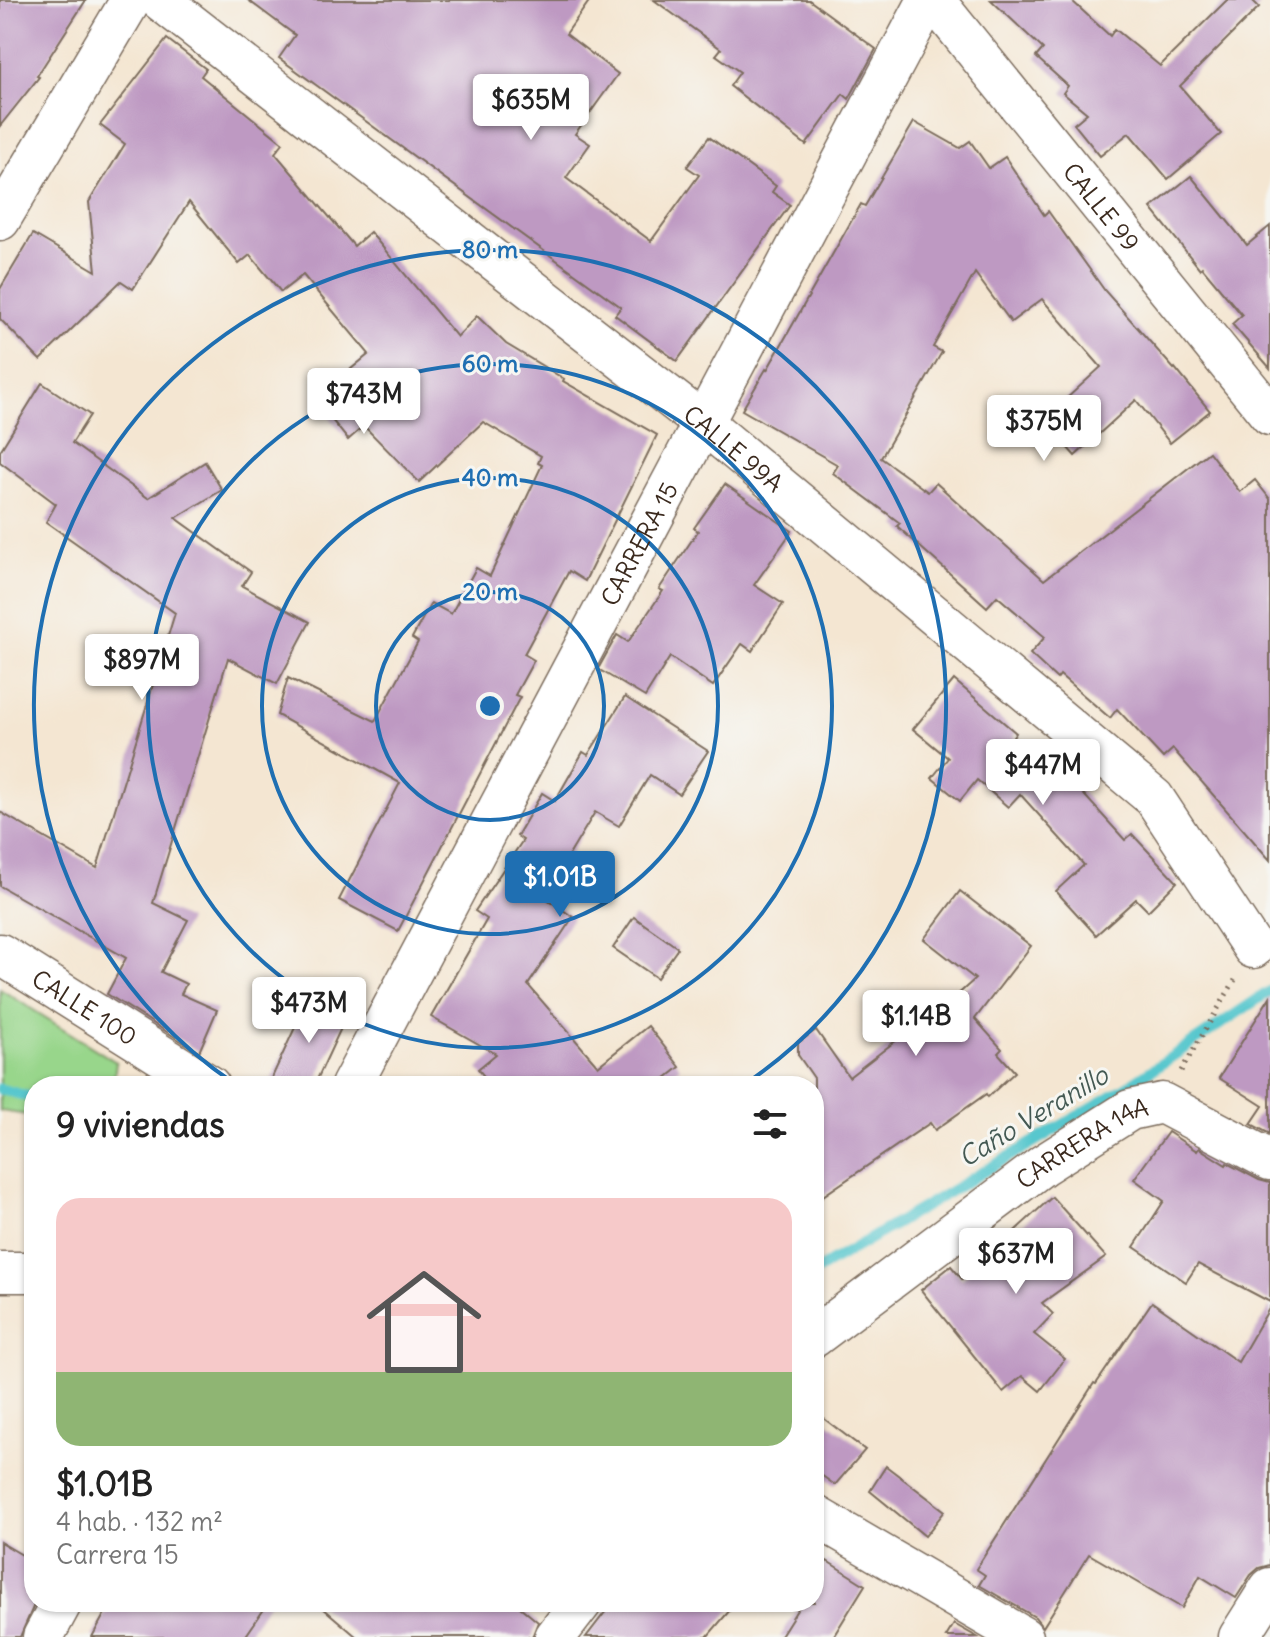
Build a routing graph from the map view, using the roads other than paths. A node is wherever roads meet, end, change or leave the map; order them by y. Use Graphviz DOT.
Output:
graph roads {
  1 [pos="131,0"];
  2 [pos="160,0"];
  3 [pos="931,0"];
  4 [pos="0,220"];
  5 [pos="1270,415"];
  6 [pos="702,422"];
  7 [pos="1253,948"];
  8 [pos="0,954"];
  9 [pos="194,1076"];
  10 [pos="356,1076"];
  11 [pos="1270,1160"];
  12 [pos="0,1272"];
  13 [pos="24,1272"];
  14 [pos="824,1329"];
  15 [pos="824,1521"];
  16 [pos="1270,1588"];
  17 [pos="57,1612"];
  18 [pos="574,1612"];
  19 [pos="43,1637"];
  20 [pos="555,1637"];
  21 [pos="1023,1637"];
  22 [pos="1239,1637"];
  1 -- 4 [label="street"];
  2 -- 6 [label="street, CALLE 99A"];
  3 -- 5 [label="street, CALLE 99"];
  3 -- 6 [label="street, CARRERA 15"];
  6 -- 7 [label="street, CALLE 99A"];
  6 -- 10 [label="street, CARRERA 15"];
  8 -- 9 [label="street, CALLE 100"];
  11 -- 14 [label="street, CARRERA 14A"];
  12 -- 13 [label="street"];
  15 -- 21 [label="street"];
  16 -- 22 [label="street"];
  17 -- 19 [label="street"];
  18 -- 20 [label="street"];
}
